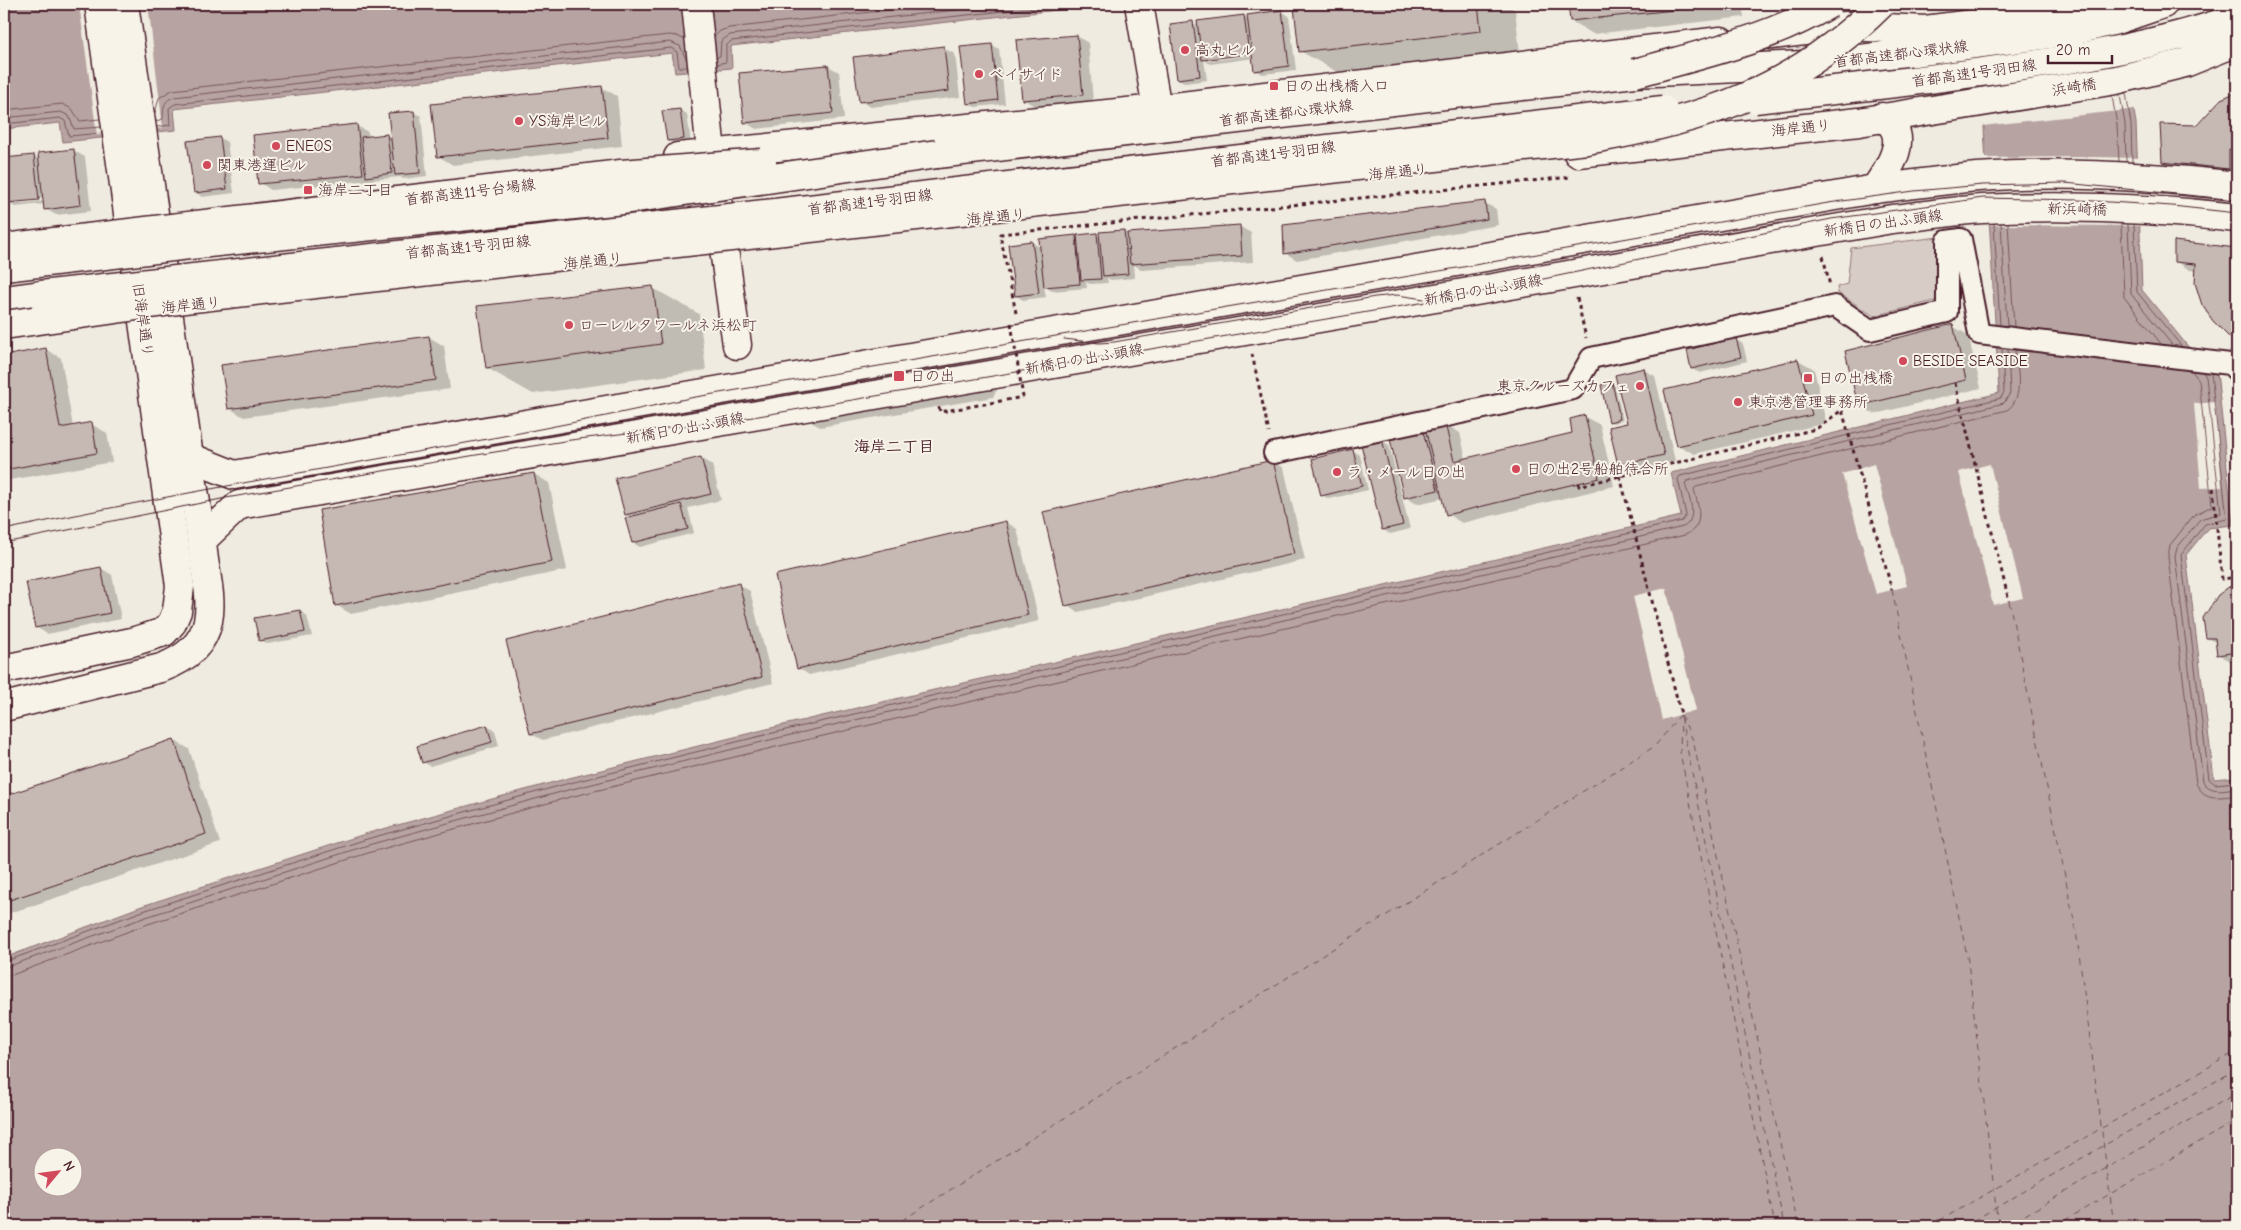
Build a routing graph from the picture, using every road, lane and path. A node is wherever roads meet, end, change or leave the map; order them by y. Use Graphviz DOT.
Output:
graph roads {
  1 [pos="99,4"];
  2 [pos="124,4"];
  3 [pos="696,4"];
  4 [pos="1829,4"];
  5 [pos="1880,4"];
  6 [pos="2087,4"];
  7 [pos="2163,4"];
  8 [pos="1141,13"];
  9 [pos="2237,18"];
  10 [pos="2237,42"];
  11 [pos="1635,73"];
  12 [pos="1987,101"];
  13 [pos="1157,109"];
  14 [pos="1882,117"];
  15 [pos="130,137"];
  16 [pos="711,153"];
  17 [pos="937,154"];
  18 [pos="1575,176"];
  19 [pos="2237,186"];
  20 [pos="1875,189"];
  21 [pos="1115,195"];
  22 [pos="1981,210"];
  23 [pos="792,211"];
  24 [pos="2237,218"];
  25 [pos="141,219"];
  26 [pos="4,236"];
  27 [pos="540,239"];
  28 [pos="724,246"];
  29 [pos="4,248"];
  30 [pos="1822,250"];
  31 [pos="4,267"];
  32 [pos="1577,296"];
  33 [pos="193,298"];
  34 [pos="4,300"];
  35 [pos="1835,306"];
  36 [pos="154,309"];
  37 [pos="1016,313"];
  38 [pos="1011,324"];
  39 [pos="4,325"];
  40 [pos="737,345"];
  41 [pos="1251,349"];
  42 [pos="1591,358"];
  43 [pos="2237,372"];
  44 [pos="1955,383"];
  45 [pos="940,412"];
  46 [pos="1274,453"];
  47 [pos="189,457"];
  48 [pos="1620,476"];
  49 [pos="1579,483"];
  50 [pos="2213,488"];
  51 [pos="202,540"];
  52 [pos="2237,577"];
  53 [pos="1892,590"];
  54 [pos="2009,601"];
  55 [pos="4,670"];
  56 [pos="4,707"];
  57 [pos="1681,714"];
  1 -- 15 [label="main road"];
  2 -- 15 [label="main road"];
  3 -- 16 [label="main road"];
  4 -- 11 [label="main road, 首都高速都心環状線, bridge"];
  5 -- 21 [label="main road, 首都高速1号羽田線, bridge"];
  6 -- 13 [label="main road"];
  7 -- 11 [label="main road, 首都高速都心環状線, bridge"];
  8 -- 13 [label="main road"];
  9 -- 23 [label="main road, 首都高速1号羽田線, bridge"];
  10 -- 12 [label="main road, 浜崎橋"];
  11 -- 17 [label="main road, 首都高速都心環状線"];
  12 -- 14 [label="main road, 海岸通り"];
  13 -- 16 [label="main road"];
  14 -- 20 [label="main road"];
  14 -- 28 [label="main road, 海岸通り"];
  15 -- 25 [label="main road, 旧海岸通り"];
  16 -- 25 [label="main road"];
  16 -- 28 [label="main road"];
  17 -- 29 [label="main road, 首都高速11号台場線, bridge"];
  17 -- 31 [label="main road, 首都高速1号羽田線, bridge"];
  18 -- 37 [label="path"];
  19 -- 20 [label="main road, 新橋日の出ふ頭線"];
  20 -- 47 [label="main road, 新橋日の出ふ頭線"];
  21 -- 23 [label="main road, bridge"];
  21 -- 33 [label="main road, bridge"];
  22 -- 24 [label="main road, 新浜崎橋"];
  22 -- 51 [label="main road, 新橋日の出ふ頭線"];
  23 -- 27 [label="main road, 首都高速1号羽田線, bridge"];
  25 -- 26 [label="main road"];
  25 -- 36 [label="main road, 旧海岸通り"];
  27 -- 33 [label="main road, bridge"];
  27 -- 34 [label="main road, 首都高速1号羽田線, bridge"];
  28 -- 36 [label="main road, 海岸通り"];
  28 -- 40 [label="main road"];
  30 -- 35 [label="path"];
  32 -- 42 [label="path"];
  33 -- 39 [label="main road, bridge"];
  35 -- 42 [label="street"];
  35 -- 43 [label="street"];
  36 -- 39 [label="main road, 海岸通り"];
  36 -- 47 [label="main road, 旧海岸通り"];
  36 -- 55 [label="main road, 旧海岸通り"];
  38 -- 45 [label="path, bridge"];
  41 -- 46 [label="path"];
  42 -- 46 [label="street"];
  44 -- 54 [label="path"];
  47 -- 51 [label="main road, 旧海岸通り"];
  48 -- 49 [label="path"];
  48 -- 53 [label="path"];
  48 -- 57 [label="path"];
  50 -- 52 [label="path"];
  51 -- 56 [label="main road, 旧海岸通り"];
}
